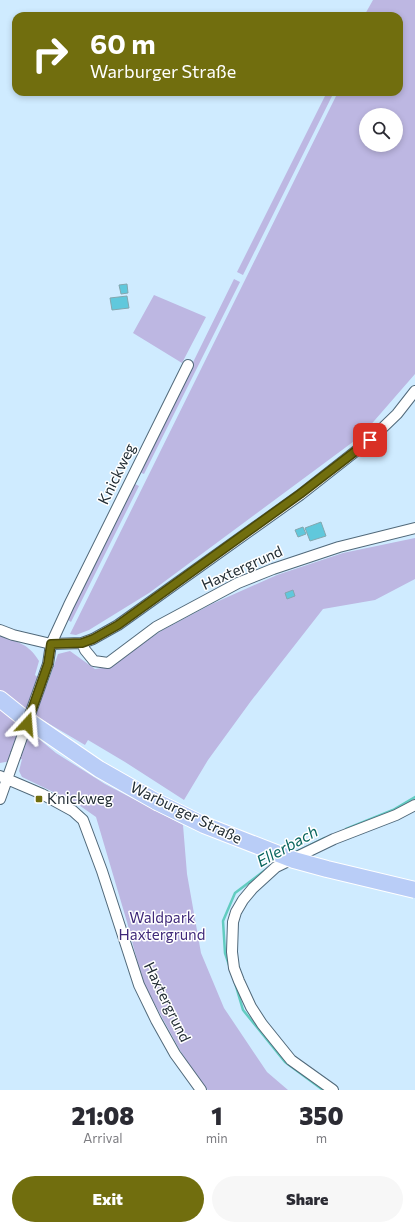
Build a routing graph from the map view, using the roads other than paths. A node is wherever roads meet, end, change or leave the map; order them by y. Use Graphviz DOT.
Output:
graph roads {
  1 [pos="188,365"];
  2 [pos="415,391"];
  3 [pos="415,528"];
  4 [pos="0,630"];
  5 [pos="82,643"];
  6 [pos="51,644"];
  7 [pos="0,699"];
  8 [pos="4,778"];
  9 [pos="0,799"];
  10 [pos="415,805"];
  11 [pos="415,890"];
  12 [pos="201,1090"];
  13 [pos="333,1090"];
  1 -- 6 [label="street, Knickweg"];
  2 -- 5 [label="street"];
  3 -- 5 [label="street, Haxtergrund"];
  4 -- 6 [label="street"];
  5 -- 6 [label="street"];
  6 -- 8 [label="street, Knickweg, bridge"];
  7 -- 11 [label="main road, Warburger Straße, bridge"];
  8 -- 9 [label="street, Knickweg"];
  8 -- 12 [label="street, Haxtergrund"];
  10 -- 13 [label="street"];
}
